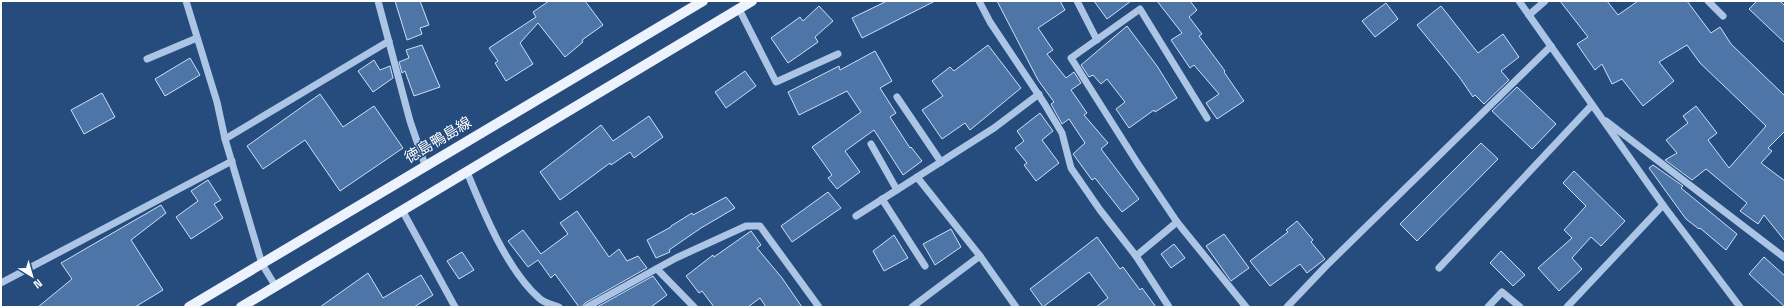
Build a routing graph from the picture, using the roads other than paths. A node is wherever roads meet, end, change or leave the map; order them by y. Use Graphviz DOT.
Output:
graph roads {
  1 [pos="186,1"];
  2 [pos="378,1"];
  3 [pos="703,1"];
  4 [pos="752,1"];
  5 [pos="979,1"];
  6 [pos="1077,1"];
  7 [pos="1519,1"];
  8 [pos="1545,1"];
  9 [pos="1708,1"];
  10 [pos="739,9"];
  11 [pos="1529,15"];
  12 [pos="1723,16"];
  13 [pos="197,38"];
  14 [pos="1096,40"];
  15 [pos="388,41"];
  16 [pos="1551,46"];
  17 [pos="838,54"];
  18 [pos="147,59"];
  19 [pos="1039,94"];
  20 [pos="897,97"];
  21 [pos="1592,105"];
  22 [pos="1601,117"];
  23 [pos="1207,118"];
  24 [pos="225,139"];
  25 [pos="871,144"];
  26 [pos="232,161"];
  27 [pos="941,162"];
  28 [pos="425,165"];
  29 [pos="467,172"];
  30 [pos="917,177"];
  31 [pos="897,190"];
  32 [pos="882,199"];
  33 [pos="1663,205"];
  34 [pos="402,210"];
  35 [pos="856,216"];
  36 [pos="1177,222"];
  37 [pos="980,256"];
  38 [pos="1136,256"];
  39 [pos="1785,258"];
  40 [pos="262,264"];
  41 [pos="925,266"];
  42 [pos="1439,268"];
  43 [pos="657,269"];
  44 [pos="1,283"];
  45 [pos="276,287"];
  46 [pos="189,307"];
  47 [pos="241,307"];
  48 [pos="455,307"];
  49 [pos="559,307"];
  50 [pos="587,307"];
  51 [pos="694,307"];
  52 [pos="819,307"];
  53 [pos="912,307"];
  54 [pos="1016,307"];
  55 [pos="1169,307"];
  56 [pos="1246,307"];
  57 [pos="1287,307"];
  58 [pos="1488,307"];
  59 [pos="1520,307"];
  60 [pos="1567,307"];
  61 [pos="1740,307"];
  1 -- 13 [label="street"];
  2 -- 15 [label="street"];
  3 -- 28 [label="main road, 徳島鴨島線"];
  4 -- 10 [label="main road"];
  5 -- 19 [label="street"];
  6 -- 14 [label="street"];
  7 -- 11 [label="street"];
  8 -- 11 [label="street"];
  9 -- 12 [label="street"];
  10 -- 17 [label="street"];
  10 -- 29 [label="main road"];
  11 -- 16 [label="street"];
  13 -- 18 [label="street"];
  13 -- 24 [label="street"];
  14 -- 23 [label="street"];
  14 -- 36 [label="street"];
  15 -- 24 [label="street"];
  15 -- 28 [label="street"];
  16 -- 21 [label="street"];
  16 -- 57 [label="street"];
  19 -- 27 [label="street"];
  19 -- 38 [label="street"];
  20 -- 27 [label="street"];
  21 -- 22 [label="street"];
  21 -- 42 [label="street"];
  22 -- 33 [label="street"];
  22 -- 39 [label="street"];
  24 -- 26 [label="street"];
  25 -- 31 [label="street"];
  26 -- 40 [label="street"];
  26 -- 44 [label="street"];
  27 -- 30 [label="street"];
  28 -- 40 [label="main road, 徳島鴨島線"];
  29 -- 34 [label="main road"];
  29 -- 49 [label="street"];
  30 -- 31 [label="street"];
  30 -- 37 [label="street"];
  31 -- 32 [label="street"];
  32 -- 35 [label="street"];
  32 -- 41 [label="street"];
  33 -- 60 [label="street"];
  33 -- 61 [label="street"];
  34 -- 45 [label="main road"];
  34 -- 48 [label="street"];
  36 -- 38 [label="street"];
  36 -- 56 [label="street"];
  37 -- 53 [label="street"];
  37 -- 54 [label="street"];
  38 -- 55 [label="street"];
  40 -- 45 [label="street"];
  40 -- 46 [label="main road, 徳島鴨島線"];
  43 -- 50 [label="street"];
  43 -- 51 [label="street"];
  43 -- 52 [label="street"];
  45 -- 47 [label="main road"];
  58 -- 59 [label="street"];
}
